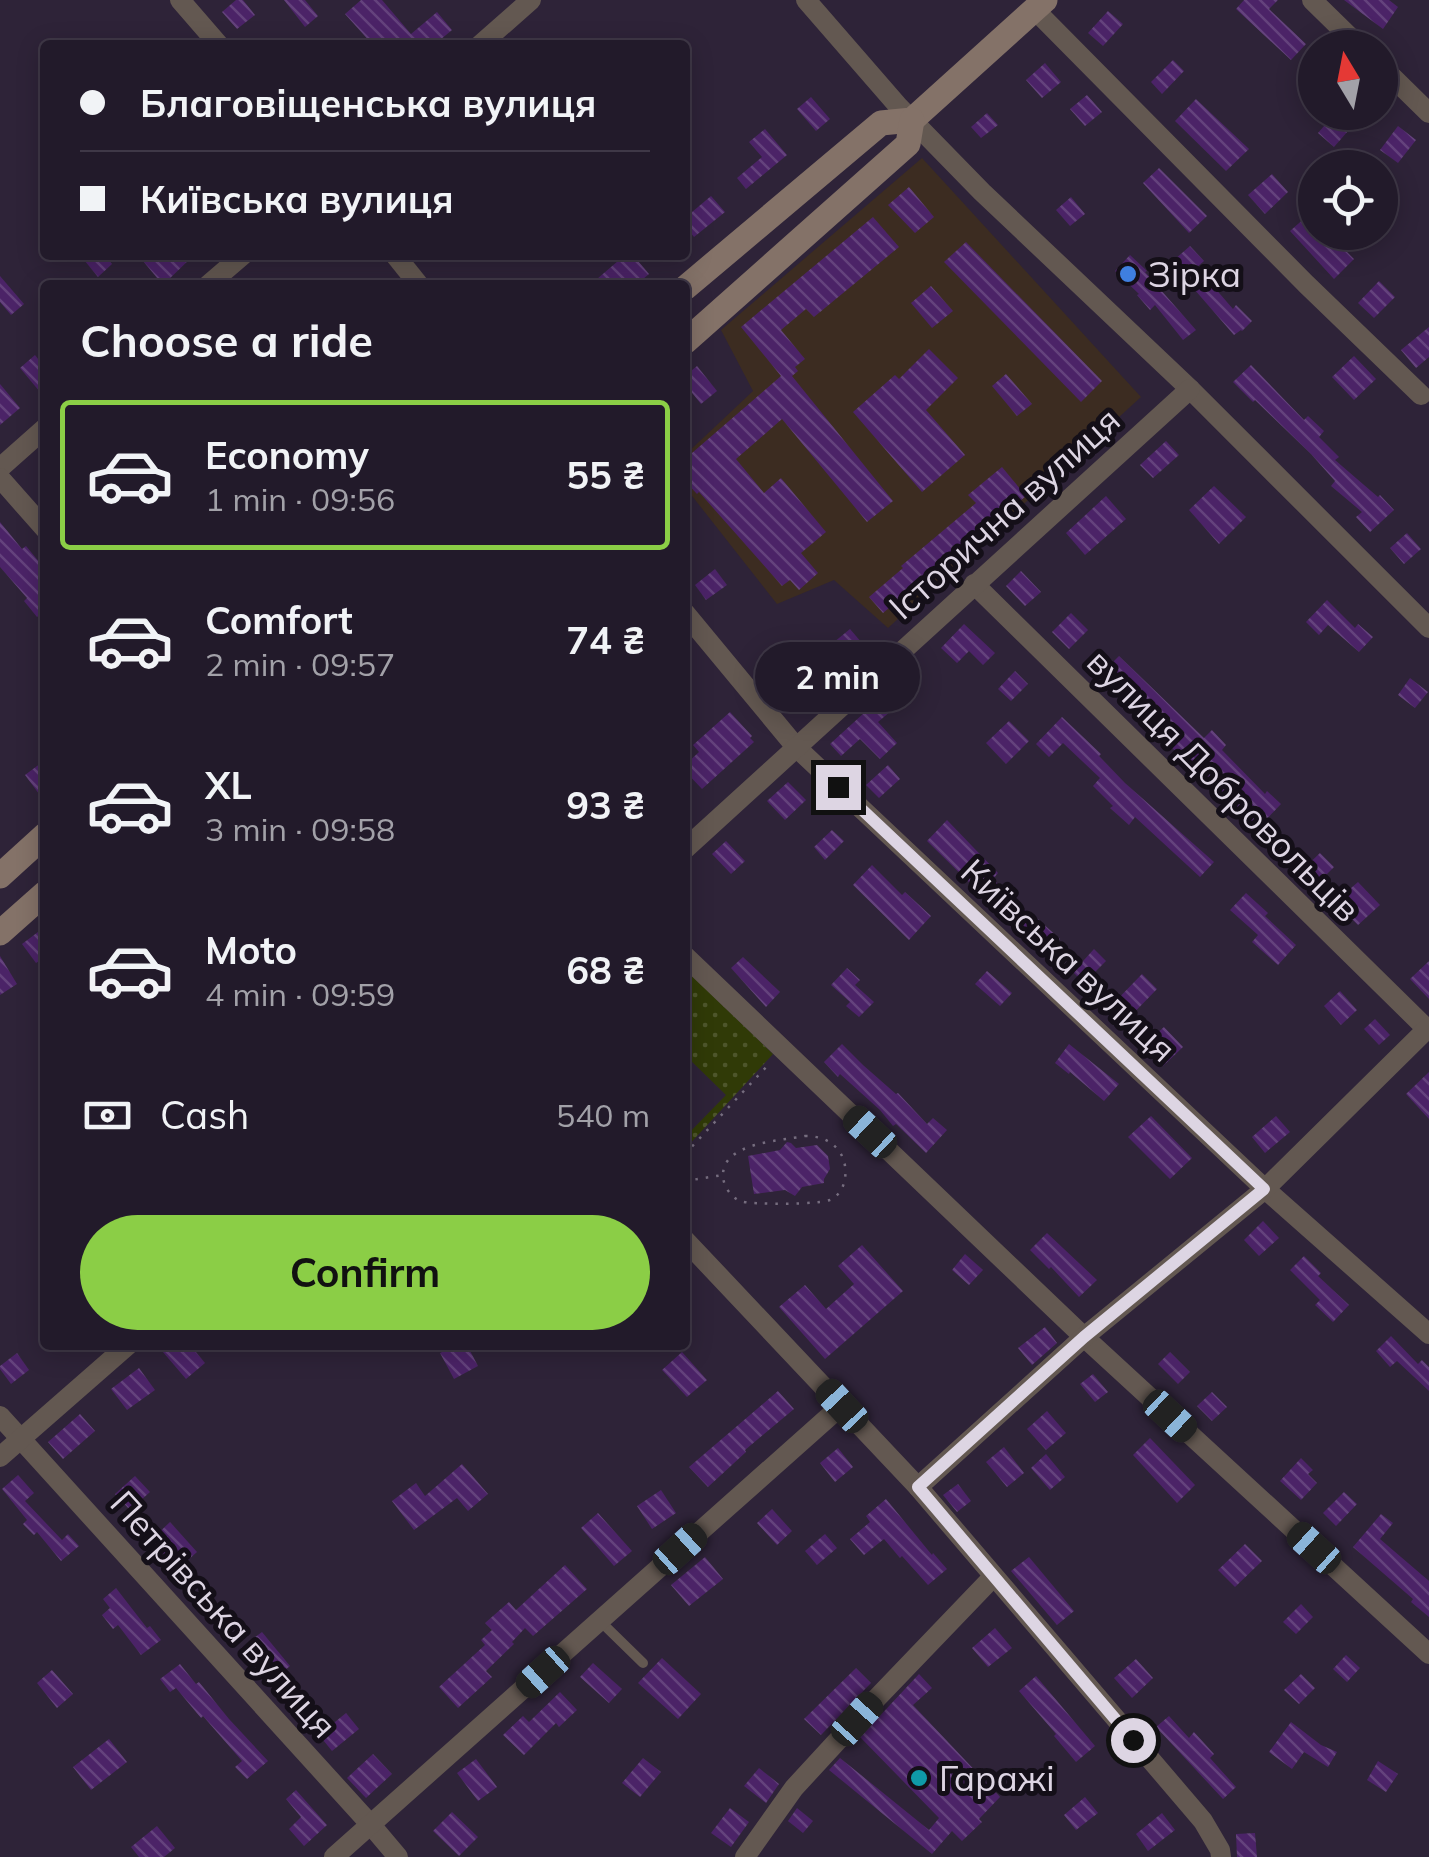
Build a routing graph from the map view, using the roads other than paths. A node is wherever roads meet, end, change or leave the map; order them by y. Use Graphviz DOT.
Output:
graph roads {
  1 [pos="180,0"];
  2 [pos="531,0"];
  3 [pos="806,0"];
  4 [pos="1312,0"];
  5 [pos="1040,5"];
  6 [pos="1343,30"];
  7 [pos="215,40"];
  8 [pos="486,40"];
  9 [pos="1398,83"];
  10 [pos="1429,112"];
  11 [pos="912,120"];
  12 [pos="236,260"];
  13 [pos="399,260"];
  14 [pos="214,280"];
  15 [pos="414,280"];
  16 [pos="690,284"];
  17 [pos="690,338"];
  18 [pos="1190,389"];
  19 [pos="1422,395"];
  20 [pos="40,432"];
  21 [pos="0,468"];
  22 [pos="0,478"];
  23 [pos="40,523"];
  24 [pos="974,584"];
  25 [pos="690,619"];
  26 [pos="1429,628"];
  27 [pos="796,747"];
  28 [pos="40,840"];
  29 [pos="690,843"];
  30 [pos="0,876"];
  31 [pos="40,897"];
  32 [pos="0,933"];
  33 [pos="690,961"];
  34 [pos="1428,1029"];
  35 [pos="1264,1189"];
  36 [pos="690,1245"];
  37 [pos="1429,1334"];
  38 [pos="1084,1337"];
  39 [pos="122,1350"];
  40 [pos="842,1406"];
  41 [pos="0,1416"];
  42 [pos="20,1440"];
  43 [pos="0,1458"];
  44 [pos="918,1487"];
  45 [pos="993,1577"];
  46 [pos="600,1621"];
  47 [pos="1429,1654"];
  48 [pos="643,1663"];
  49 [pos="371,1825"];
  50 [pos="334,1857"];
  51 [pos="398,1857"];
  52 [pos="745,1857"];
  53 [pos="1221,1857"];
  1 -- 7 [label="street"];
  2 -- 8 [label="street"];
  3 -- 11 [label="street"];
  4 -- 6 [label="street"];
  5 -- 11 [label="street"];
  5 -- 19 [label="street"];
  9 -- 10 [label="street"];
  11 -- 16 [label="street"];
  11 -- 17 [label="street"];
  11 -- 18 [label="street"];
  12 -- 14 [label="street"];
  13 -- 15 [label="street"];
  18 -- 24 [label="street, Історична вулиця"];
  18 -- 26 [label="street"];
  20 -- 21 [label="street"];
  22 -- 23 [label="street"];
  24 -- 27 [label="street, Історична вулиця"];
  24 -- 34 [label="street, вулиця Добровольців"];
  25 -- 27 [label="street, Київська вулиця"];
  27 -- 29 [label="street, Історична вулиця"];
  27 -- 35 [label="street, Київська вулиця"];
  28 -- 30 [label="street"];
  31 -- 32 [label="street"];
  33 -- 38 [label="street"];
  34 -- 35 [label="street"];
  35 -- 37 [label="street, Київська вулиця"];
  35 -- 38 [label="street"];
  36 -- 40 [label="street"];
  38 -- 44 [label="street"];
  38 -- 47 [label="street"];
  39 -- 42 [label="street"];
  40 -- 44 [label="street"];
  40 -- 46 [label="street"];
  41 -- 42 [label="street, Петрівська вулиця"];
  42 -- 43 [label="street"];
  42 -- 49 [label="street, Петрівська вулиця"];
  44 -- 45 [label="street"];
  45 -- 52 [label="street"];
  45 -- 53 [label="street"];
  46 -- 48 [label="lane"];
  46 -- 49 [label="street"];
  49 -- 50 [label="street"];
  49 -- 51 [label="street, Петрівська вулиця"];
}
